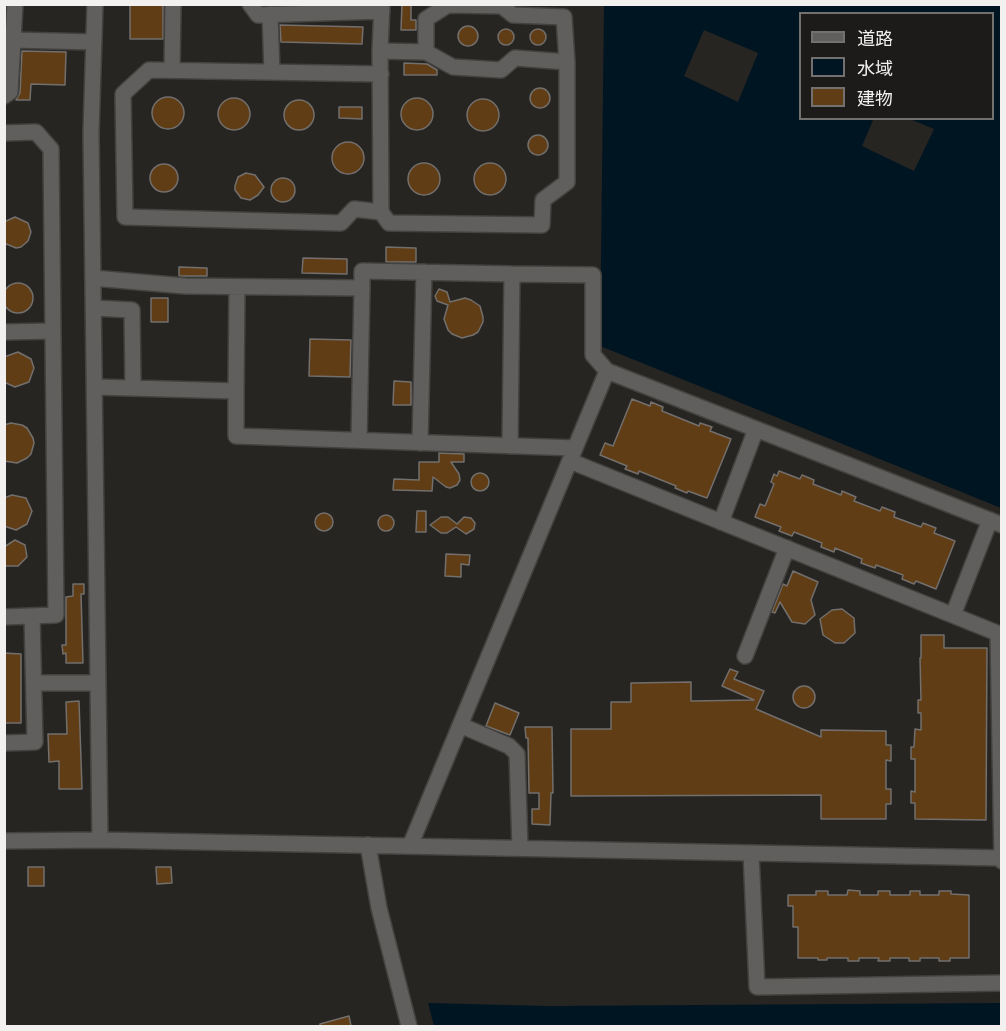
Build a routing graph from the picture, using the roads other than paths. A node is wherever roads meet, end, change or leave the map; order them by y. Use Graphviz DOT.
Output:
graph roads {
  1 [pos="15,4"];
  2 [pos="95,4"];
  3 [pos="173,4"];
  4 [pos="250,4"];
  5 [pos="382,8"];
  6 [pos="270,14"];
  7 [pos="13,40"];
  8 [pos="94,42"];
  9 [pos="380,51"];
  10 [pos="426,52"];
  11 [pos="567,62"];
  12 [pos="172,70"];
  13 [pos="272,72"];
  14 [pos="381,74"];
  15 [pos="4,96"];
  16 [pos="4,133"];
  17 [pos="381,212"];
  18 [pos="424,272"];
  19 [pos="512,273"];
  20 [pos="93,279"];
  21 [pos="237,287"];
  22 [pos="362,288"];
  23 [pos="94,309"];
  24 [pos="53,331"];
  25 [pos="4,332"];
  26 [pos="607,371"];
  27 [pos="95,387"];
  28 [pos="133,388"];
  29 [pos="236,392"];
  30 [pos="756,429"];
  31 [pos="360,440"];
  32 [pos="420,442"];
  33 [pos="510,446"];
  34 [pos="573,455"];
  35 [pos="721,522"];
  36 [pos="996,523"];
  37 [pos="787,548"];
  38 [pos="953,615"];
  39 [pos="4,616"];
  40 [pos="32,616"];
  41 [pos="1000,634"];
  42 [pos="745,656"];
  43 [pos="34,683"];
  44 [pos="98,683"];
  45 [pos="460,726"];
  46 [pos="4,743"];
  47 [pos="100,840"];
  48 [pos="4,841"];
  49 [pos="368,845"];
  50 [pos="410,846"];
  51 [pos="520,848"];
  52 [pos="751,853"];
  53 [pos="1002,859"];
  54 [pos="1002,983"];
  55 [pos="409,1026"];
  1 -- 7 [label="street"];
  2 -- 8 [label="street"];
  3 -- 12 [label="street"];
  4 -- 6 [label="street"];
  5 -- 6 [label="street"];
  5 -- 9 [label="street"];
  6 -- 13 [label="street"];
  7 -- 8 [label="street"];
  7 -- 15 [label="street"];
  8 -- 20 [label="street"];
  9 -- 10 [label="street"];
  9 -- 14 [label="street"];
  10 -- 11 [label="street"];
  10 -- 11 [label="street"];
  11 -- 17 [label="street"];
  12 -- 13 [label="street"];
  12 -- 17 [label="street"];
  13 -- 14 [label="street"];
  14 -- 17 [label="street"];
  16 -- 24 [label="street"];
  18 -- 19 [label="street"];
  18 -- 22 [label="street"];
  18 -- 32 [label="street"];
  19 -- 26 [label="street"];
  19 -- 33 [label="street"];
  20 -- 21 [label="street"];
  20 -- 23 [label="street"];
  21 -- 22 [label="street"];
  21 -- 29 [label="street"];
  22 -- 31 [label="street"];
  23 -- 27 [label="street"];
  23 -- 28 [label="street"];
  24 -- 25 [label="street"];
  24 -- 40 [label="street"];
  26 -- 30 [label="street"];
  26 -- 34 [label="street"];
  27 -- 28 [label="street"];
  27 -- 44 [label="street"];
  28 -- 29 [label="street"];
  29 -- 31 [label="street"];
  30 -- 35 [label="street"];
  30 -- 36 [label="street"];
  31 -- 32 [label="street"];
  32 -- 33 [label="street"];
  33 -- 34 [label="street"];
  34 -- 35 [label="street"];
  34 -- 45 [label="street"];
  35 -- 37 [label="street"];
  36 -- 38 [label="street"];
  37 -- 38 [label="street"];
  37 -- 42 [label="street"];
  38 -- 41 [label="street"];
  39 -- 40 [label="street"];
  40 -- 43 [label="street"];
  41 -- 53 [label="street"];
  43 -- 44 [label="street"];
  43 -- 46 [label="street"];
  44 -- 47 [label="street"];
  45 -- 50 [label="street"];
  45 -- 51 [label="street"];
  47 -- 48 [label="street"];
  47 -- 49 [label="street"];
  49 -- 50 [label="street"];
  49 -- 55 [label="street"];
  50 -- 51 [label="street"];
  51 -- 52 [label="street"];
  52 -- 53 [label="street"];
  52 -- 54 [label="street"];
}
